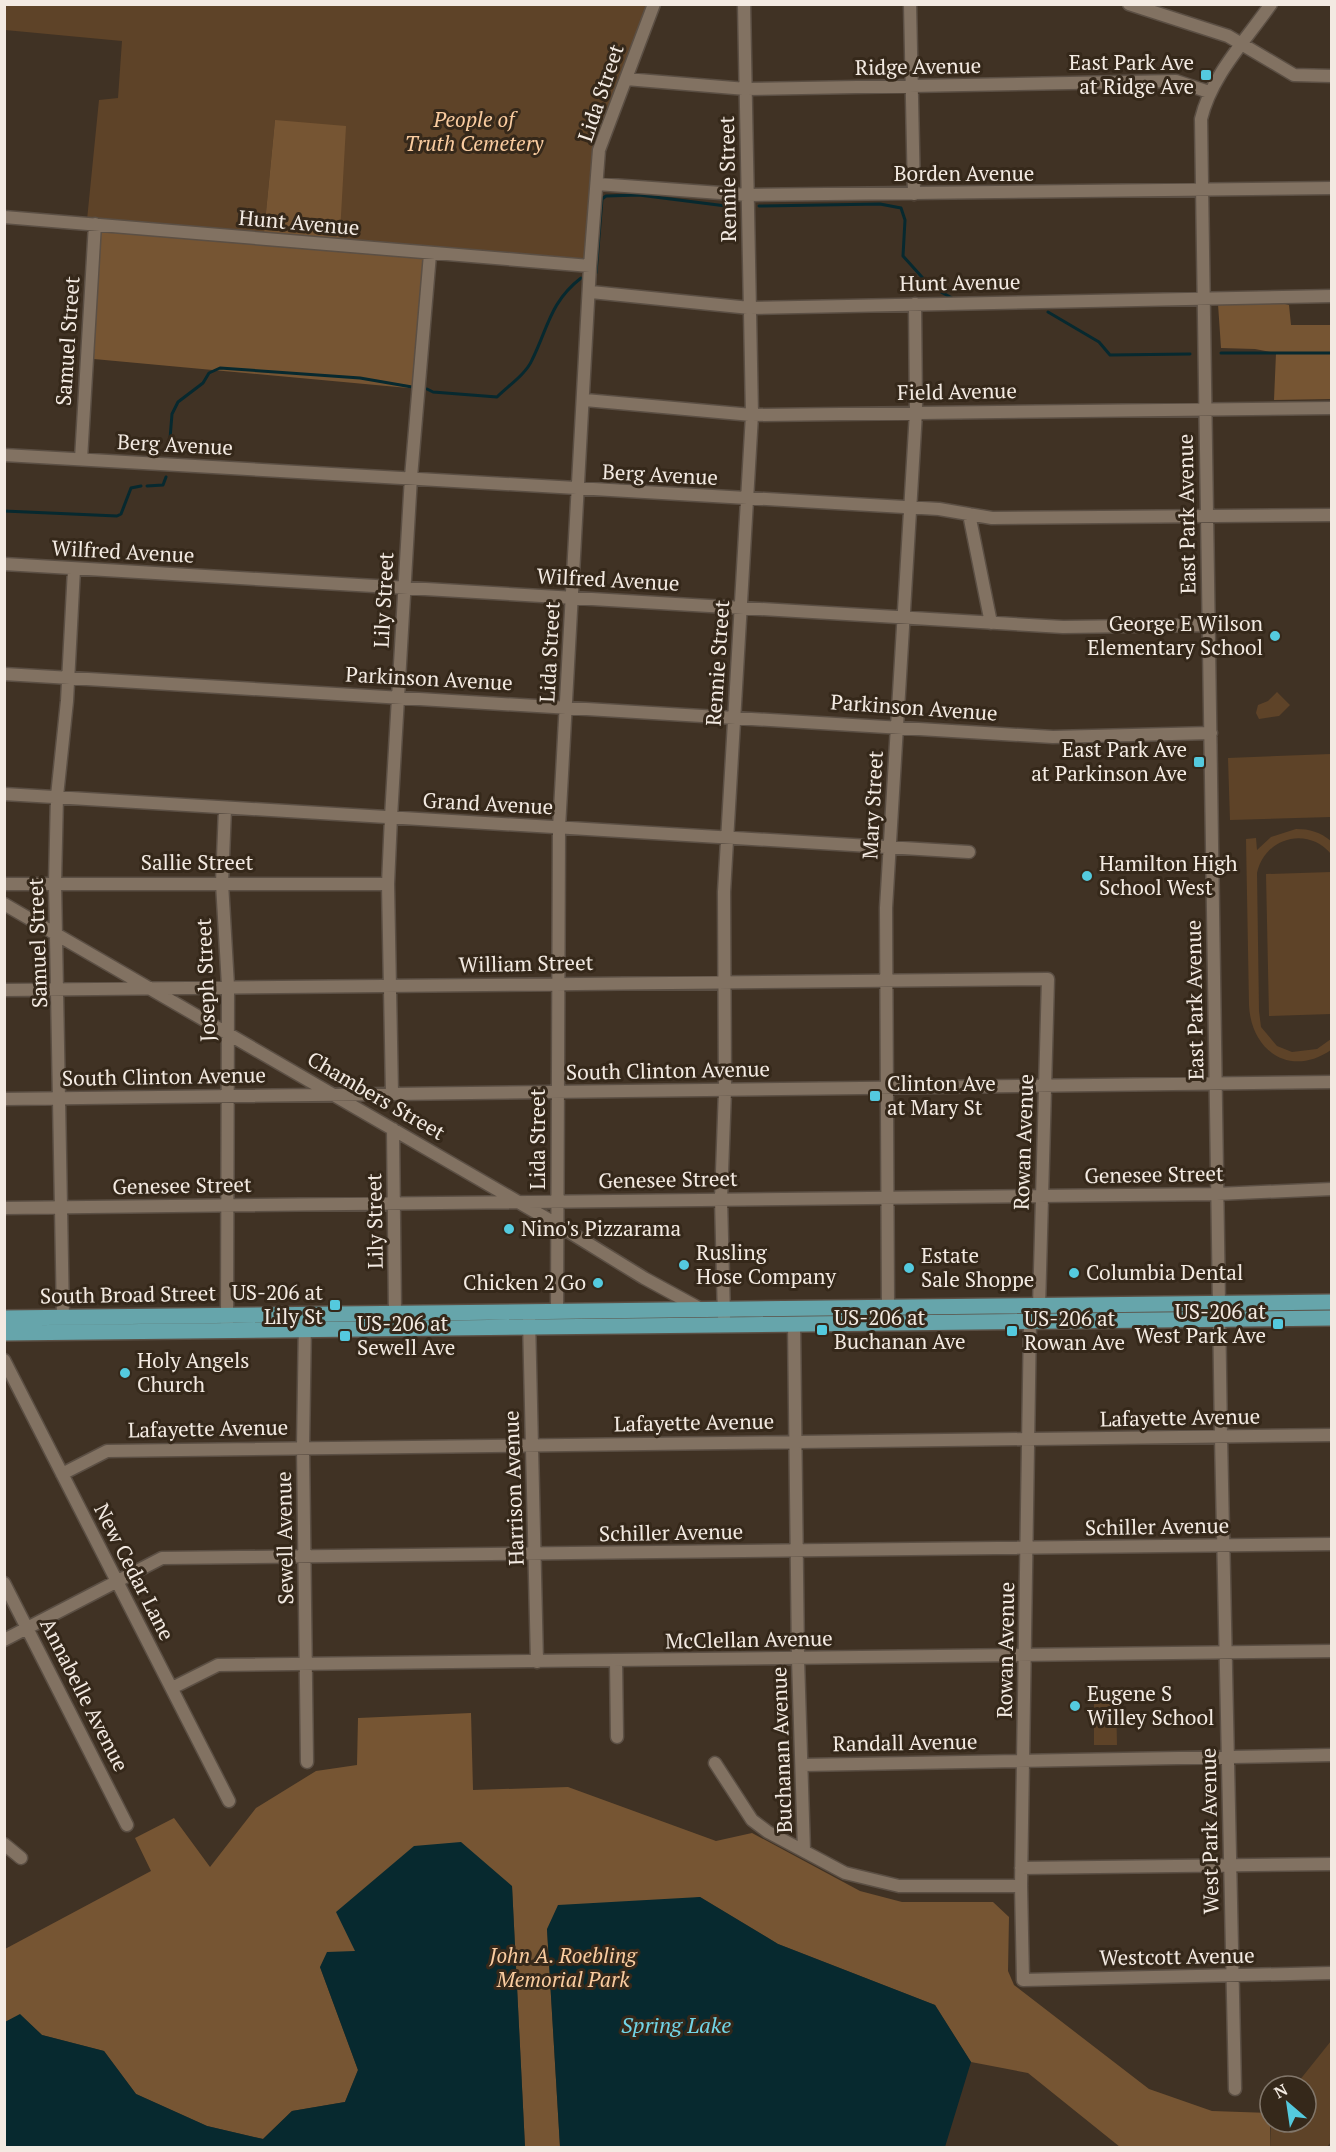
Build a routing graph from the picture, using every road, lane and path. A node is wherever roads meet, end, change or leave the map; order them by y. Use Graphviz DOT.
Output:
graph roads {
  1 [pos="654,4"];
  2 [pos="744,4"];
  3 [pos="910,4"];
  4 [pos="1129,4"];
  5 [pos="1271,4"];
  6 [pos="1243,44"];
  7 [pos="1332,76"];
  8 [pos="626,79"];
  9 [pos="912,87"];
  10 [pos="746,88"];
  11 [pos="1209,93"];
  12 [pos="597,184"];
  13 [pos="1332,188"];
  14 [pos="1200,189"];
  15 [pos="914,194"];
  16 [pos="748,195"];
  17 [pos="4,217"];
  18 [pos="95,224"];
  19 [pos="430,254"];
  20 [pos="591,266"];
  21 [pos="591,292"];
  22 [pos="1332,296"];
  23 [pos="1203,297"];
  24 [pos="915,304"];
  25 [pos="750,308"];
  26 [pos="585,400"];
  27 [pos="1204,407"];
  28 [pos="1332,408"];
  29 [pos="916,412"];
  30 [pos="752,415"];
  31 [pos="4,455"];
  32 [pos="81,459"];
  33 [pos="411,477"];
  34 [pos="580,489"];
  35 [pos="748,500"];
  36 [pos="911,508"];
  37 [pos="969,514"];
  38 [pos="1332,515"];
  39 [pos="1207,517"];
  40 [pos="4,564"];
  41 [pos="74,569"];
  42 [pos="404,587"];
  43 [pos="573,598"];
  44 [pos="741,608"];
  45 [pos="903,617"];
  46 [pos="991,622"];
  47 [pos="1209,625"];
  48 [pos="4,674"];
  49 [pos="69,676"];
  50 [pos="398,697"];
  51 [pos="567,707"];
  52 [pos="735,717"];
  53 [pos="896,726"];
  54 [pos="1211,733"];
  55 [pos="4,794"];
  56 [pos="57,796"];
  57 [pos="225,808"];
  58 [pos="391,818"];
  59 [pos="559,828"];
  60 [pos="727,838"];
  61 [pos="890,847"];
  62 [pos="969,852"];
  63 [pos="55,883"];
  64 [pos="222,883"];
  65 [pos="4,884"];
  66 [pos="388,884"];
  67 [pos="4,904"];
  68 [pos="55,934"];
  69 [pos="1048,979"];
  70 [pos="887,981"];
  71 [pos="724,982"];
  72 [pos="559,983"];
  73 [pos="392,985"];
  74 [pos="228,986"];
  75 [pos="150,988"];
  76 [pos="59,989"];
  77 [pos="4,990"];
  78 [pos="228,1033"];
  79 [pos="1332,1082"];
  80 [pos="1215,1083"];
  81 [pos="1045,1086"];
  82 [pos="887,1088"];
  83 [pos="724,1090"];
  84 [pos="558,1092"];
  85 [pos="392,1094"];
  86 [pos="335,1095"];
  87 [pos="229,1096"];
  88 [pos="61,1098"];
  89 [pos="4,1099"];
  90 [pos="393,1129"];
  91 [pos="1332,1189"];
  92 [pos="1217,1194"];
  93 [pos="1042,1195"];
  94 [pos="887,1198"];
  95 [pos="721,1199"];
  96 [pos="518,1202"];
  97 [pos="558,1202"];
  98 [pos="394,1203"];
  99 [pos="226,1205"];
  100 [pos="62,1207"];
  101 [pos="4,1208"];
  102 [pos="558,1225"];
  103 [pos="1332,1302"];
  104 [pos="1220,1304"];
  105 [pos="1039,1306"];
  106 [pos="888,1308"];
  107 [pos="704,1310"];
  108 [pos="557,1312"];
  109 [pos="395,1313"];
  110 [pos="227,1315"];
  111 [pos="63,1317"];
  112 [pos="724,1317"];
  113 [pos="751,1317"];
  114 [pos="4,1318"];
  115 [pos="1332,1318"];
  116 [pos="529,1319"];
  117 [pos="1220,1320"];
  118 [pos="1030,1321"];
  119 [pos="305,1322"];
  120 [pos="794,1323"];
  121 [pos="227,1331"];
  122 [pos="4,1333"];
  123 [pos="4,1360"];
  124 [pos="1332,1435"];
  125 [pos="1221,1437"];
  126 [pos="1030,1440"];
  127 [pos="795,1441"];
  128 [pos="530,1445"];
  129 [pos="303,1447"];
  130 [pos="62,1474"];
  131 [pos="1332,1544"];
  132 [pos="1224,1546"];
  133 [pos="1027,1548"];
  134 [pos="797,1550"];
  135 [pos="536,1554"];
  136 [pos="305,1556"];
  137 [pos="117,1582"];
  138 [pos="4,1583"];
  139 [pos="28,1628"];
  140 [pos="4,1640"];
  141 [pos="1332,1651"];
  142 [pos="1227,1653"];
  143 [pos="1026,1654"];
  144 [pos="798,1659"];
  145 [pos="616,1661"];
  146 [pos="537,1662"];
  147 [pos="307,1664"];
  148 [pos="172,1688"];
  149 [pos="617,1737"];
  150 [pos="1227,1755"];
  151 [pos="1332,1755"];
  152 [pos="1023,1760"];
  153 [pos="307,1762"];
  154 [pos="715,1763"];
  155 [pos="803,1765"];
  156 [pos="230,1801"];
  157 [pos="127,1825"];
  158 [pos="4,1844"];
  159 [pos="804,1851"];
  160 [pos="21,1858"];
  161 [pos="1332,1864"];
  162 [pos="1229,1866"];
  163 [pos="1021,1868"];
  164 [pos="1021,1886"];
  165 [pos="1332,1973"];
  166 [pos="1233,1975"];
  167 [pos="1023,1980"];
  168 [pos="1235,2089"];
  1 -- 8 [label="street, Lida Street"];
  2 -- 10 [label="street, Rennie Street"];
  3 -- 9 [label="street"];
  4 -- 6 [label="street"];
  5 -- 6 [label="street, East Park Avenue"];
  6 -- 7 [label="street"];
  6 -- 11 [label="street, East Park Avenue"];
  8 -- 10 [label="street, Ridge Avenue"];
  8 -- 12 [label="street, Lida Street"];
  9 -- 10 [label="street, Ridge Avenue"];
  9 -- 11 [label="street, Ridge Avenue"];
  9 -- 15 [label="street"];
  10 -- 16 [label="street, Rennie Street"];
  11 -- 14 [label="street, East Park Avenue"];
  12 -- 16 [label="street, Borden Avenue"];
  12 -- 20 [label="street, Lida Street"];
  13 -- 14 [label="street, Borden Avenue"];
  14 -- 15 [label="street, Borden Avenue"];
  14 -- 23 [label="street, East Park Avenue"];
  15 -- 16 [label="street, Borden Avenue"];
  16 -- 25 [label="street, Rennie Street"];
  17 -- 18 [label="street, Hunt Avenue"];
  18 -- 19 [label="street, Hunt Avenue"];
  18 -- 32 [label="street, Samuel Street"];
  19 -- 20 [label="street, Hunt Avenue"];
  19 -- 33 [label="street, Lily Street"];
  20 -- 21 [label="street, Lida Street"];
  21 -- 25 [label="street, Hunt Avenue"];
  21 -- 26 [label="street, Lida Street"];
  22 -- 23 [label="street, Hunt Avenue"];
  23 -- 24 [label="street, Hunt Avenue"];
  23 -- 27 [label="street, East Park Avenue"];
  24 -- 25 [label="street, Hunt Avenue"];
  24 -- 29 [label="street, Mary Street"];
  25 -- 30 [label="street, Rennie Street"];
  26 -- 30 [label="street, Field Avenue"];
  26 -- 34 [label="street, Lida Street"];
  27 -- 28 [label="street, Field Avenue"];
  27 -- 29 [label="street, Field Avenue"];
  27 -- 39 [label="street, East Park Avenue"];
  29 -- 30 [label="street, Field Avenue"];
  29 -- 36 [label="street, Mary Street"];
  30 -- 35 [label="street, Rennie Street"];
  31 -- 32 [label="street, Berg Avenue"];
  32 -- 33 [label="street, Berg Avenue"];
  33 -- 34 [label="street, Berg Avenue"];
  33 -- 42 [label="street, Lily Street"];
  34 -- 35 [label="street, Berg Avenue"];
  34 -- 43 [label="street, Lida Street"];
  35 -- 36 [label="street, Berg Avenue"];
  35 -- 44 [label="street, Rennie Street"];
  36 -- 37 [label="street, Berg Avenue"];
  36 -- 45 [label="street, Mary Street"];
  37 -- 39 [label="street, Berg Avenue"];
  37 -- 46 [label="street"];
  38 -- 39 [label="street, Berg Avenue"];
  39 -- 47 [label="street, East Park Avenue"];
  40 -- 41 [label="street, Wilfred Avenue"];
  41 -- 42 [label="street, Wilfred Avenue"];
  41 -- 49 [label="street, Samuel Street"];
  42 -- 43 [label="street, Wilfred Avenue"];
  42 -- 50 [label="street, Lily Street"];
  43 -- 44 [label="street, Wilfred Avenue"];
  43 -- 51 [label="street, Lida Street"];
  44 -- 45 [label="street, Wilfred Avenue"];
  44 -- 52 [label="street, Rennie Street"];
  45 -- 46 [label="street, Wilfred Avenue"];
  45 -- 53 [label="street, Mary Street"];
  46 -- 47 [label="street, Wilfred Avenue"];
  47 -- 54 [label="street, East Park Avenue"];
  48 -- 49 [label="street, Parkinson Avenue"];
  49 -- 50 [label="street, Parkinson Avenue"];
  49 -- 56 [label="street, Samuel Street"];
  50 -- 51 [label="street, Parkinson Avenue"];
  50 -- 58 [label="street, Lily Street"];
  51 -- 52 [label="street, Parkinson Avenue"];
  51 -- 59 [label="street, Lida Street"];
  52 -- 53 [label="street, Parkinson Avenue"];
  52 -- 60 [label="street, Rennie Street"];
  53 -- 54 [label="street, Parkinson Avenue"];
  53 -- 61 [label="street, Mary Street"];
  54 -- 80 [label="street, East Park Avenue"];
  55 -- 56 [label="street, Grand Avenue"];
  56 -- 57 [label="street, Grand Avenue"];
  56 -- 63 [label="street, Samuel Street"];
  57 -- 58 [label="street, Grand Avenue"];
  57 -- 64 [label="street, Joseph Street"];
  58 -- 59 [label="street, Grand Avenue"];
  58 -- 66 [label="street, Lily Street"];
  59 -- 60 [label="street, Grand Avenue"];
  59 -- 72 [label="street, Lida Street"];
  60 -- 61 [label="street, Grand Avenue"];
  60 -- 71 [label="street, Rennie Street"];
  61 -- 62 [label="street, Grand Avenue"];
  61 -- 70 [label="street, Mary Street"];
  63 -- 64 [label="street, Sallie Street"];
  63 -- 65 [label="street, Sallie Street"];
  63 -- 68 [label="street, Samuel Street"];
  64 -- 66 [label="street, Sallie Street"];
  64 -- 74 [label="street, Joseph Street"];
  66 -- 73 [label="street, Lily Street"];
  67 -- 68 [label="street, Chambers Street"];
  68 -- 75 [label="street, Chambers Street"];
  68 -- 76 [label="street, Samuel Street"];
  69 -- 70 [label="street, William Street"];
  69 -- 81 [label="street, Rowan Avenue"];
  70 -- 71 [label="street, William Street"];
  70 -- 82 [label="street, Mary Street"];
  71 -- 72 [label="street, William Street"];
  71 -- 83 [label="street, Rennie Street"];
  72 -- 73 [label="street, William Street"];
  72 -- 84 [label="street, Lida Street"];
  73 -- 74 [label="street, William Street"];
  73 -- 85 [label="street, Lily Street"];
  74 -- 75 [label="street, William Street"];
  74 -- 78 [label="street, Joseph Street"];
  75 -- 76 [label="street, William Street"];
  75 -- 78 [label="street, Chambers Street"];
  76 -- 77 [label="street, William Street"];
  76 -- 88 [label="street, Samuel Street"];
  78 -- 86 [label="street, Chambers Street"];
  78 -- 87 [label="street, Joseph Street"];
  79 -- 80 [label="street, South Clinton Avenue"];
  80 -- 81 [label="street, South Clinton Avenue"];
  80 -- 92 [label="street, East Park Avenue"];
  81 -- 82 [label="street, South Clinton Avenue"];
  81 -- 93 [label="street, Rowan Avenue"];
  82 -- 83 [label="street, South Clinton Avenue"];
  82 -- 94 [label="street, Mary Street"];
  83 -- 84 [label="street, South Clinton Avenue"];
  83 -- 95 [label="street, Rennie Street"];
  84 -- 85 [label="street, South Clinton Avenue"];
  84 -- 97 [label="street, Lida Street"];
  85 -- 86 [label="street, South Clinton Avenue"];
  86 -- 87 [label="street, South Clinton Avenue"];
  86 -- 90 [label="street, Chambers Street"];
  87 -- 88 [label="street, South Clinton Avenue"];
  87 -- 99 [label="street, Joseph Street"];
  88 -- 89 [label="street, South Clinton Avenue"];
  88 -- 100 [label="street, Samuel Street"];
  90 -- 96 [label="street, Chambers Street"];
  90 -- 98 [label="street, Lily Street"];
  91 -- 92 [label="street, Genesee Street"];
  92 -- 93 [label="street, Genesee Street"];
  92 -- 104 [label="street, East Park Avenue"];
  93 -- 94 [label="street, Genesee Street"];
  93 -- 105 [label="street, Rowan Avenue"];
  94 -- 95 [label="street, Genesee Street"];
  94 -- 106 [label="street, Mary Street"];
  95 -- 97 [label="street, Genesee Street"];
  95 -- 112 [label="street, Rennie Street"];
  96 -- 97 [label="street, Genesee Street"];
  96 -- 98 [label="street, Genesee Street"];
  96 -- 102 [label="street, Chambers Street"];
  97 -- 102 [label="street, Lida Street"];
  98 -- 99 [label="street, Genesee Street"];
  98 -- 109 [label="street, Lily Street"];
  99 -- 100 [label="street, Genesee Street"];
  99 -- 110 [label="street, Joseph Street"];
  100 -- 101 [label="street, Genesee Street"];
  100 -- 111 [label="street, Samuel Street"];
  102 -- 107 [label="street, Chambers Street"];
  102 -- 108 [label="street, Lida Street"];
  103 -- 104 [label="main road, South Broad Street"];
  104 -- 105 [label="main road, South Broad Street"];
  104 -- 117 [label="street, East Park Avenue"];
  105 -- 106 [label="main road, South Broad Street"];
  106 -- 113 [label="main road, South Broad Street"];
  107 -- 108 [label="main road, South Broad Street"];
  107 -- 112 [label="main road, South Broad Street"];
  108 -- 116 [label="main road, South Broad Street"];
  109 -- 116 [label="main road, South Broad Street"];
  109 -- 119 [label="main road, South Broad Street"];
  110 -- 111 [label="main road, South Broad Street"];
  110 -- 119 [label="main road, South Broad Street"];
  110 -- 121 [label="street, Joseph Street"];
  111 -- 114 [label="main road, South Broad Street"];
  112 -- 113 [label="main road, South Broad Street"];
  112 -- 116 [label="main road, South Broad Street"];
  113 -- 120 [label="main road, South Broad Street"];
  115 -- 117 [label="main road, South Broad Street"];
  116 -- 119 [label="main road, South Broad Street"];
  116 -- 128 [label="street, Harrison Avenue"];
  117 -- 118 [label="main road, South Broad Street"];
  117 -- 125 [label="street, West Park Avenue"];
  118 -- 120 [label="main road, South Broad Street"];
  118 -- 126 [label="street, Rowan Avenue"];
  119 -- 121 [label="main road, South Broad Street"];
  119 -- 129 [label="street, Sewell Avenue"];
  120 -- 127 [label="street, Buchanan Avenue"];
  121 -- 122 [label="main road, South Broad Street"];
  123 -- 130 [label="street, New Cedar Lane"];
  124 -- 125 [label="street, Lafayette Avenue"];
  125 -- 126 [label="street, Lafayette Avenue"];
  125 -- 132 [label="street, West Park Avenue"];
  126 -- 127 [label="street, Lafayette Avenue"];
  126 -- 133 [label="street, Rowan Avenue"];
  127 -- 128 [label="street, Lafayette Avenue"];
  127 -- 134 [label="street, Buchanan Avenue"];
  128 -- 129 [label="street, Lafayette Avenue"];
  128 -- 135 [label="street, Harrison Avenue"];
  129 -- 130 [label="street, Lafayette Avenue"];
  129 -- 136 [label="street, Sewell Avenue"];
  130 -- 137 [label="street, New Cedar Lane"];
  131 -- 132 [label="street, Schiller Avenue"];
  132 -- 133 [label="street, Schiller Avenue"];
  132 -- 142 [label="street, West Park Avenue"];
  133 -- 134 [label="street, Schiller Avenue"];
  133 -- 143 [label="street, Rowan Avenue"];
  134 -- 135 [label="street, Schiller Avenue"];
  134 -- 144 [label="street, Buchanan Avenue"];
  135 -- 136 [label="street, Schiller Avenue"];
  135 -- 146 [label="street, Harrison Avenue"];
  136 -- 137 [label="street, Schiller Avenue"];
  136 -- 147 [label="street, Sewell Avenue"];
  137 -- 139 [label="street, Schiller Avenue"];
  137 -- 148 [label="street, New Cedar Lane"];
  138 -- 139 [label="street, Annabelle Avenue"];
  139 -- 140 [label="street, Schiller Avenue"];
  139 -- 157 [label="street, Annabelle Avenue"];
  141 -- 142 [label="street, McClellan Avenue"];
  142 -- 143 [label="street, McClellan Avenue"];
  142 -- 150 [label="street, West Park Avenue"];
  143 -- 144 [label="street, McClellan Avenue"];
  143 -- 152 [label="street, Rowan Avenue"];
  144 -- 145 [label="street, McClellan Avenue"];
  144 -- 155 [label="street, Buchanan Avenue"];
  145 -- 146 [label="street, McClellan Avenue"];
  145 -- 149 [label="street"];
  146 -- 147 [label="street, McClellan Avenue"];
  147 -- 148 [label="street, McClellan Avenue"];
  147 -- 153 [label="street, Sewell Avenue"];
  148 -- 156 [label="street, New Cedar Lane"];
  150 -- 151 [label="street, Randall Avenue"];
  150 -- 152 [label="street, Randall Avenue"];
  150 -- 162 [label="street, West Park Avenue"];
  152 -- 155 [label="street, Randall Avenue"];
  152 -- 163 [label="street, Rowan Avenue"];
  154 -- 159 [label="street"];
  155 -- 159 [label="street, Buchanan Avenue"];
  158 -- 160 [label="street"];
  159 -- 164 [label="street"];
  161 -- 162 [label="street"];
  162 -- 163 [label="street"];
  162 -- 166 [label="street, West Park Avenue"];
  163 -- 164 [label="street, Rowan Avenue"];
  164 -- 167 [label="street, Rowan Avenue"];
  165 -- 166 [label="street, Westcott Avenue"];
  166 -- 167 [label="street, Westcott Avenue"];
  166 -- 168 [label="street, West Park Avenue"];
}
